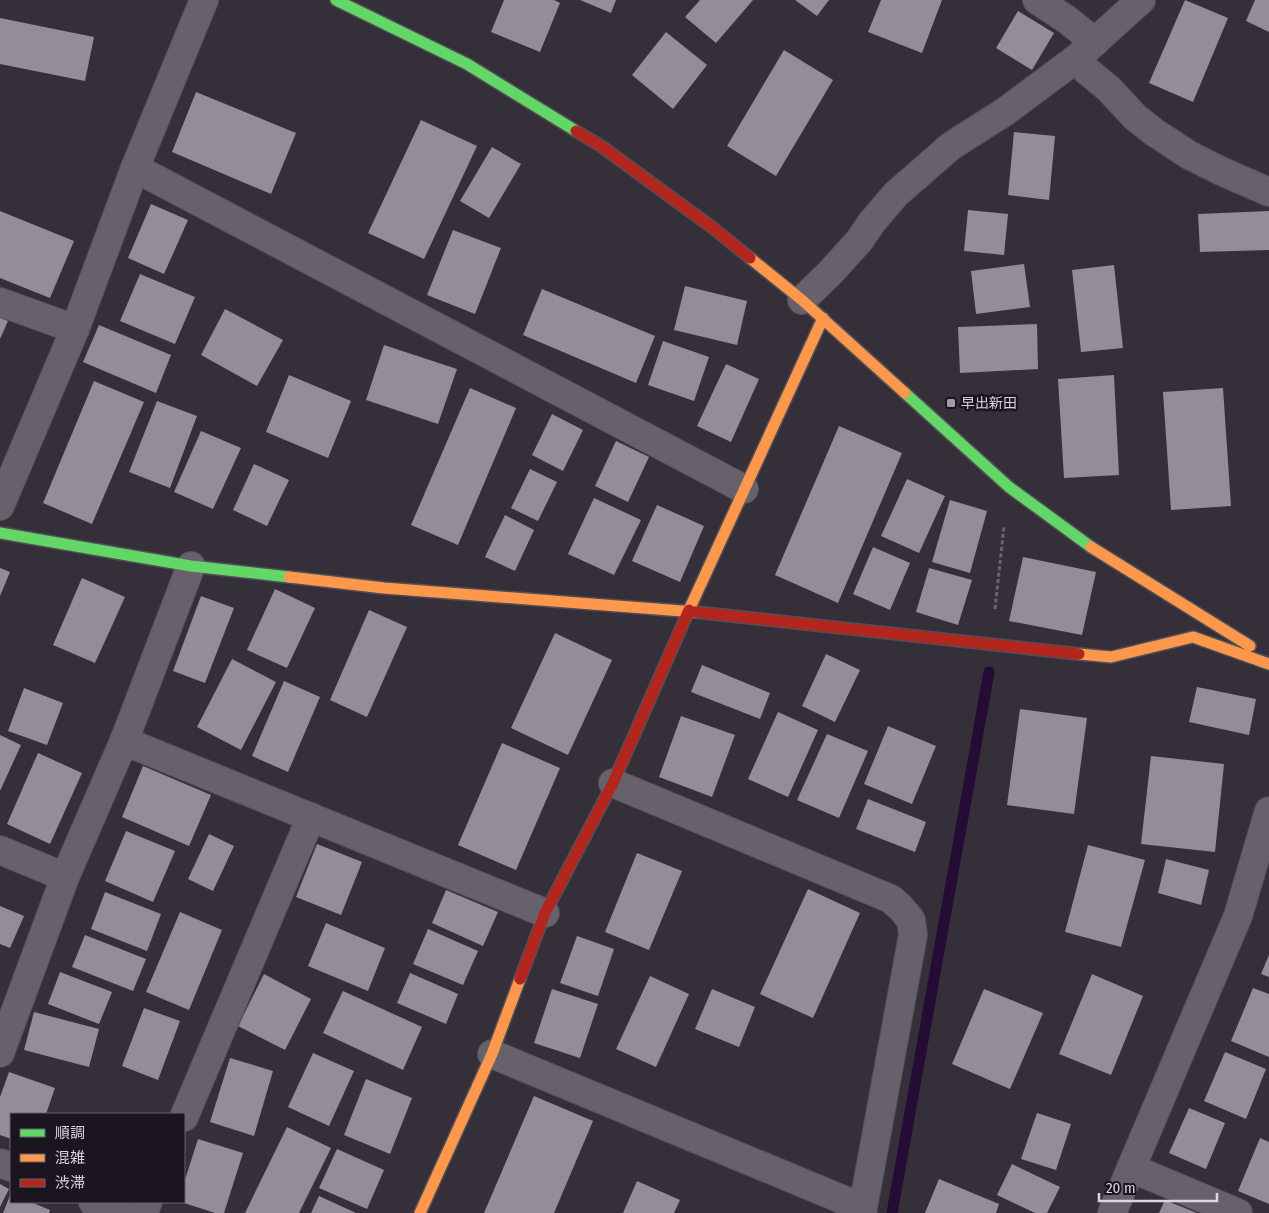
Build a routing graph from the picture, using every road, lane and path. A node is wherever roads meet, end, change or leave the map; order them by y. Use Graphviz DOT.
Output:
graph roads {
  1 [pos="204,0"];
  2 [pos="336,0"];
  3 [pos="1037,0"];
  4 [pos="1141,0"];
  5 [pos="1086,50"];
  6 [pos="135,168"];
  7 [pos="1269,192"];
  8 [pos="802,300"];
  9 [pos="0,302"];
  10 [pos="823,318"];
  11 [pos="75,329"];
  12 [pos="1008,487"];
  13 [pos="744,489"];
  14 [pos="0,506"];
  15 [pos="0,533"];
  16 [pos="191,566"];
  17 [pos="688,611"];
  18 [pos="992,644"];
  19 [pos="1269,658"];
  20 [pos="1269,664"];
  21 [pos="124,741"];
  22 [pos="613,783"];
  23 [pos="1269,811"];
  24 [pos="311,817"];
  25 [pos="0,850"];
  26 [pos="65,877"];
  27 [pos="545,913"];
  28 [pos="0,1053"];
  29 [pos="492,1054"];
  30 [pos="185,1115"];
  31 [pos="1131,1168"];
  32 [pos="95,1203"];
  33 [pos="862,1210"];
  34 [pos="120,1213"];
  35 [pos="420,1213"];
  36 [pos="1112,1213"];
  37 [pos="1238,1213"];
  1 -- 6 [label="street"];
  2 -- 8 [label="street"];
  3 -- 5 [label="street"];
  4 -- 5 [label="street"];
  5 -- 7 [label="street"];
  5 -- 8 [label="street"];
  6 -- 11 [label="street"];
  6 -- 13 [label="street"];
  8 -- 10 [label="street"];
  9 -- 11 [label="street"];
  10 -- 12 [label="street"];
  10 -- 13 [label="street"];
  11 -- 14 [label="street"];
  12 -- 18 [label="path"];
  12 -- 19 [label="street"];
  13 -- 17 [label="street"];
  15 -- 16 [label="street"];
  16 -- 17 [label="street"];
  16 -- 21 [label="street"];
  17 -- 18 [label="street"];
  17 -- 22 [label="street"];
  18 -- 20 [label="street"];
  21 -- 24 [label="street"];
  21 -- 26 [label="street"];
  22 -- 27 [label="street"];
  22 -- 33 [label="street"];
  23 -- 31 [label="street"];
  24 -- 27 [label="street"];
  24 -- 30 [label="street"];
  25 -- 26 [label="street"];
  26 -- 28 [label="street"];
  27 -- 29 [label="street"];
  29 -- 33 [label="street"];
  29 -- 35 [label="street"];
  31 -- 36 [label="street"];
  31 -- 37 [label="street"];
  32 -- 34 [label="street"];
}
